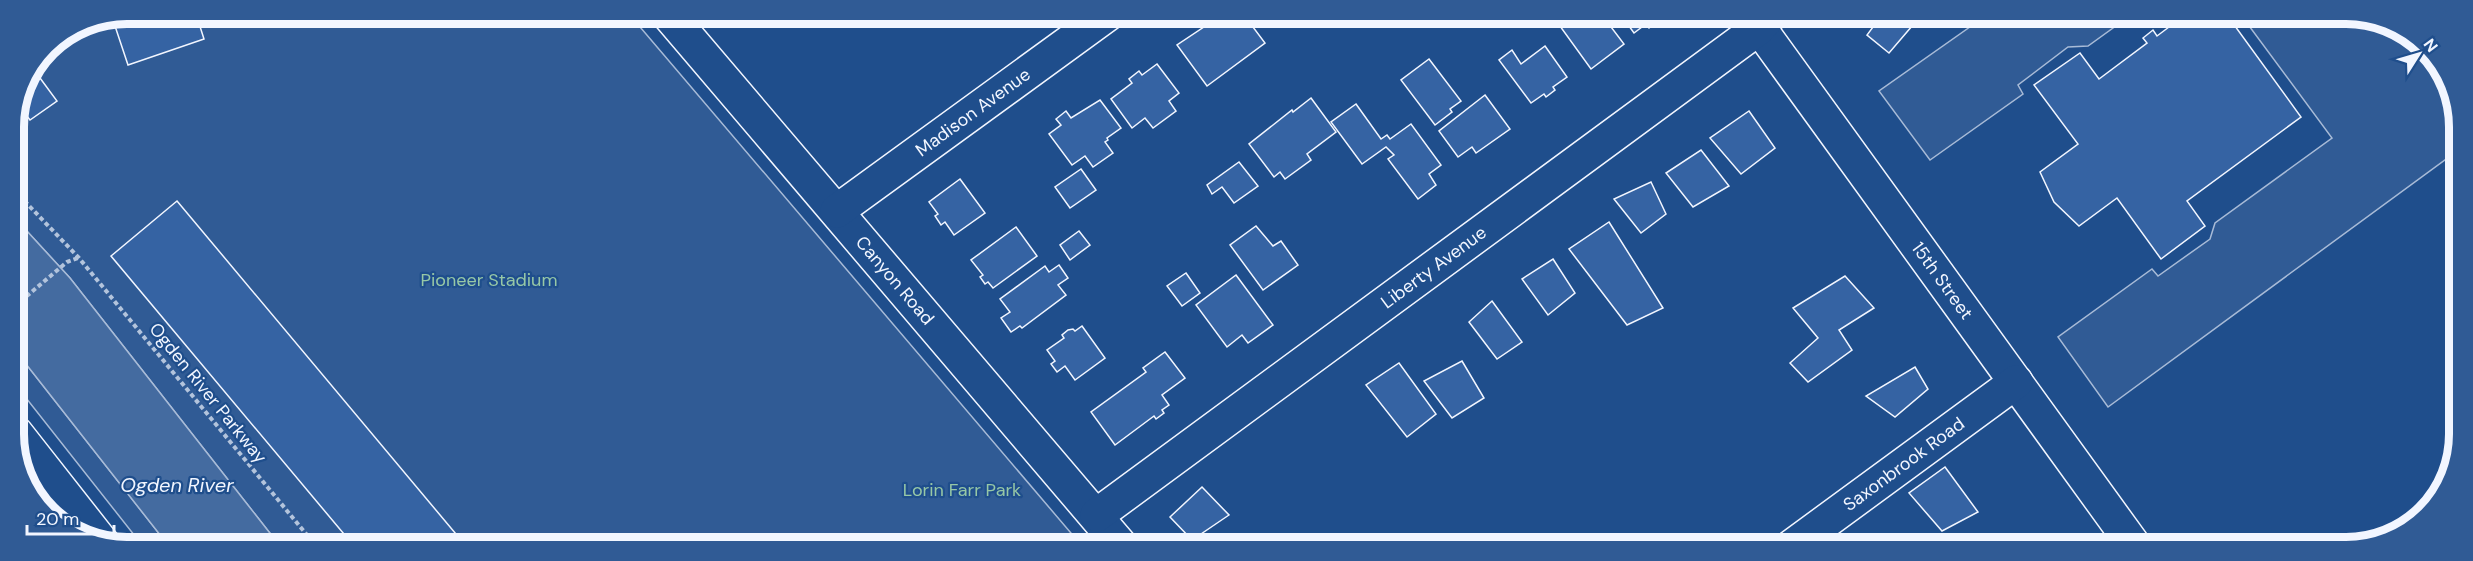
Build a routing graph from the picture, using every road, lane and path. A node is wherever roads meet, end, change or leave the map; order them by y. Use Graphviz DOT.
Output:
graph roads {
  1 [pos="677,24"];
  2 [pos="1094,24"];
  3 [pos="1753,24"];
  4 [pos="1764,24"];
  5 [pos="24,200"];
  6 [pos="837,212"];
  7 [pos="79,258"];
  8 [pos="24,298"];
  9 [pos="2016,382"];
  10 [pos="25,445"];
  11 [pos="1096,515"];
  12 [pos="93,531"];
  13 [pos="309,537"];
  14 [pos="1114,537"];
  15 [pos="1805,537"];
  16 [pos="2128,537"];
  1 -- 6 [label="street, Canyon Road"];
  2 -- 6 [label="street, Madison Avenue"];
  3 -- 11 [label="street, Liberty Avenue"];
  4 -- 9 [label="street, 15th Street"];
  5 -- 7 [label="path, Ogden River Parkway"];
  6 -- 11 [label="street, Canyon Road"];
  7 -- 8 [label="path"];
  7 -- 13 [label="path, Ogden River Parkway"];
  9 -- 15 [label="street, Saxonbrook Road"];
  9 -- 16 [label="street, 15th Street"];
  10 -- 12 [label="street"];
  11 -- 14 [label="street, Canyon Road"];
}
